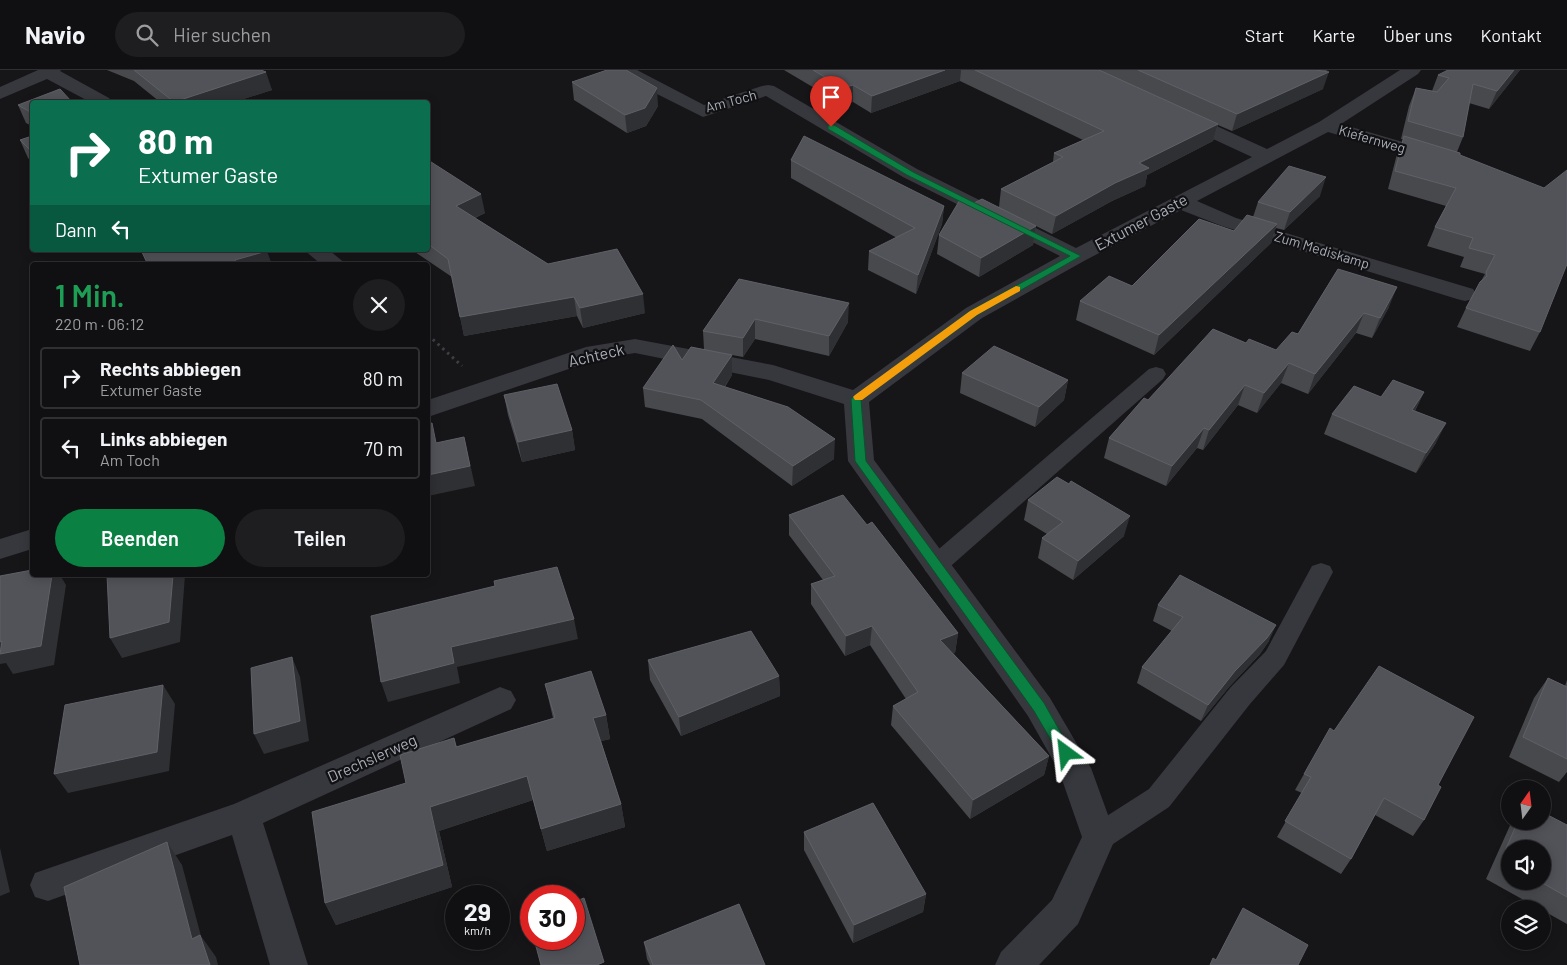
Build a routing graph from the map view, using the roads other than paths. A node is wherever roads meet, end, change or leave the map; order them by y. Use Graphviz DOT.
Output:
graph roads {
  1 [pos="623,70"];
  2 [pos="1412,70"];
  3 [pos="50,71"];
  4 [pos="0,94"];
  5 [pos="100,100"];
  6 [pos="1163,108"];
  7 [pos="1326,126"];
  8 [pos="1266,156"];
  9 [pos="1451,162"];
  10 [pos="1180,202"];
  11 [pos="318,252"];
  12 [pos="1076,256"];
  13 [pos="332,262"];
  14 [pos="1465,294"];
  15 [pos="1156,374"];
  16 [pos="856,399"];
  17 [pos="430,408"];
  18 [pos="30,540"];
  19 [pos="0,549"];
  20 [pos="935,566"];
  21 [pos="1321,572"];
  22 [pos="500,700"];
  23 [pos="244,816"];
  24 [pos="1100,837"];
  25 [pos="48,885"];
  26 [pos="290,965"];
  27 [pos="1014,965"];
  1 -- 12 [label="street, Am Toch"];
  2 -- 7 [label="street, Extumer Gaste"];
  3 -- 4 [label="street"];
  3 -- 5 [label="street"];
  6 -- 8 [label="street"];
  7 -- 8 [label="street, Extumer Gaste"];
  7 -- 9 [label="street, Kiefernweg"];
  8 -- 10 [label="street, Extumer Gaste"];
  10 -- 12 [label="street, Extumer Gaste"];
  10 -- 14 [label="street, Zum Mediskamp"];
  11 -- 13 [label="street"];
  12 -- 16 [label="street, Extumer Gaste"];
  15 -- 20 [label="lane"];
  16 -- 17 [label="street, Achteck"];
  16 -- 20 [label="street"];
  18 -- 19 [label="street"];
  20 -- 24 [label="street"];
  21 -- 24 [label="lane"];
  22 -- 23 [label="street, Drechslerweg"];
  23 -- 25 [label="street, Drechslerweg"];
  23 -- 26 [label="street"];
  24 -- 27 [label="street"];
}
